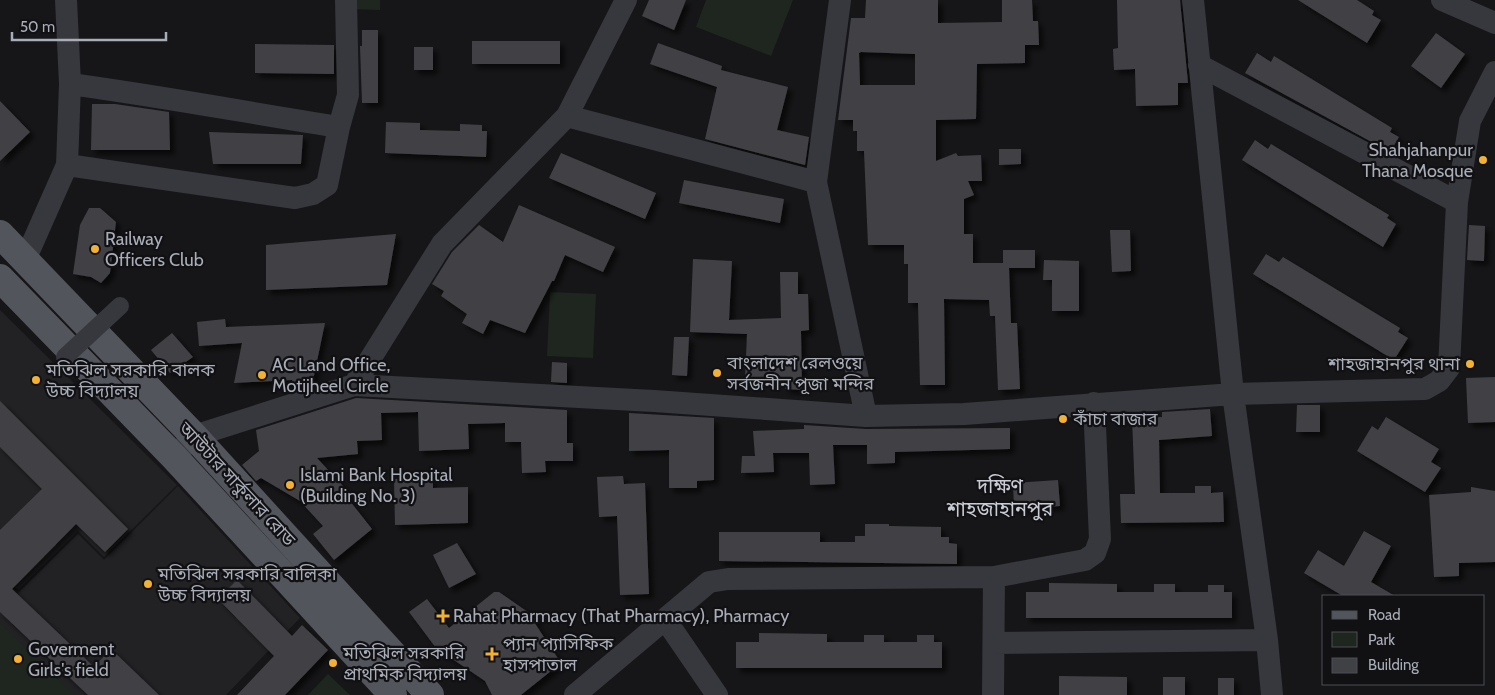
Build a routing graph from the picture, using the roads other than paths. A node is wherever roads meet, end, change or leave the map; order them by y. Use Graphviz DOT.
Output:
graph roads {
  1 [pos="66,0"];
  2 [pos="346,0"];
  3 [pos="626,0"];
  4 [pos="840,0"];
  5 [pos="1192,0"];
  6 [pos="1442,0"];
  7 [pos="1495,23"];
  8 [pos="1198,65"];
  9 [pos="1495,72"];
  10 [pos="70,84"];
  11 [pos="567,116"];
  12 [pos="339,126"];
  13 [pos="67,165"];
  14 [pos="816,182"];
  15 [pos="1457,202"];
  16 [pos="0,234"];
  17 [pos="25,260"];
  18 [pos="0,278"];
  19 [pos="120,306"];
  20 [pos="65,357"];
  21 [pos="354,385"];
  22 [pos="1233,394"];
  23 [pos="1094,403"];
  24 [pos="866,416"];
  25 [pos="194,436"];
  26 [pos="174,457"];
  27 [pos="994,577"];
  28 [pos="665,618"];
  29 [pos="1267,640"];
  30 [pos="994,643"];
  31 [pos="393,695"];
  32 [pos="430,695"];
  33 [pos="575,695"];
  34 [pos="717,695"];
  35 [pos="993,695"];
  36 [pos="1272,695"];
  1 -- 10 [label="street"];
  2 -- 12 [label="street"];
  3 -- 11 [label="street"];
  4 -- 14 [label="street"];
  5 -- 8 [label="street"];
  6 -- 7 [label="street"];
  8 -- 15 [label="street"];
  8 -- 22 [label="street"];
  9 -- 15 [label="street"];
  10 -- 12 [label="street"];
  10 -- 13 [label="street"];
  11 -- 14 [label="street"];
  11 -- 21 [label="street"];
  12 -- 13 [label="street"];
  13 -- 17 [label="street"];
  14 -- 24 [label="street"];
  15 -- 22 [label="street"];
  16 -- 17 [label="main road, আউটার সার্কুলার রোড"];
  17 -- 25 [label="main road, আউটার সার্কুলার রোড"];
  18 -- 26 [label="main road, আউটার সার্কুলার রোড"];
  19 -- 20 [label="street, bridge"];
  21 -- 24 [label="street"];
  21 -- 25 [label="street"];
  22 -- 23 [label="street"];
  22 -- 29 [label="street"];
  23 -- 24 [label="street"];
  23 -- 27 [label="street"];
  25 -- 26 [label="street"];
  25 -- 32 [label="main road, আউটার সার্কুলার রোড"];
  26 -- 31 [label="main road, আউটার সার্কুলার রোড"];
  27 -- 28 [label="street"];
  27 -- 30 [label="street"];
  28 -- 33 [label="street"];
  28 -- 34 [label="street"];
  29 -- 30 [label="street"];
  29 -- 36 [label="street"];
  30 -- 35 [label="street"];
}
